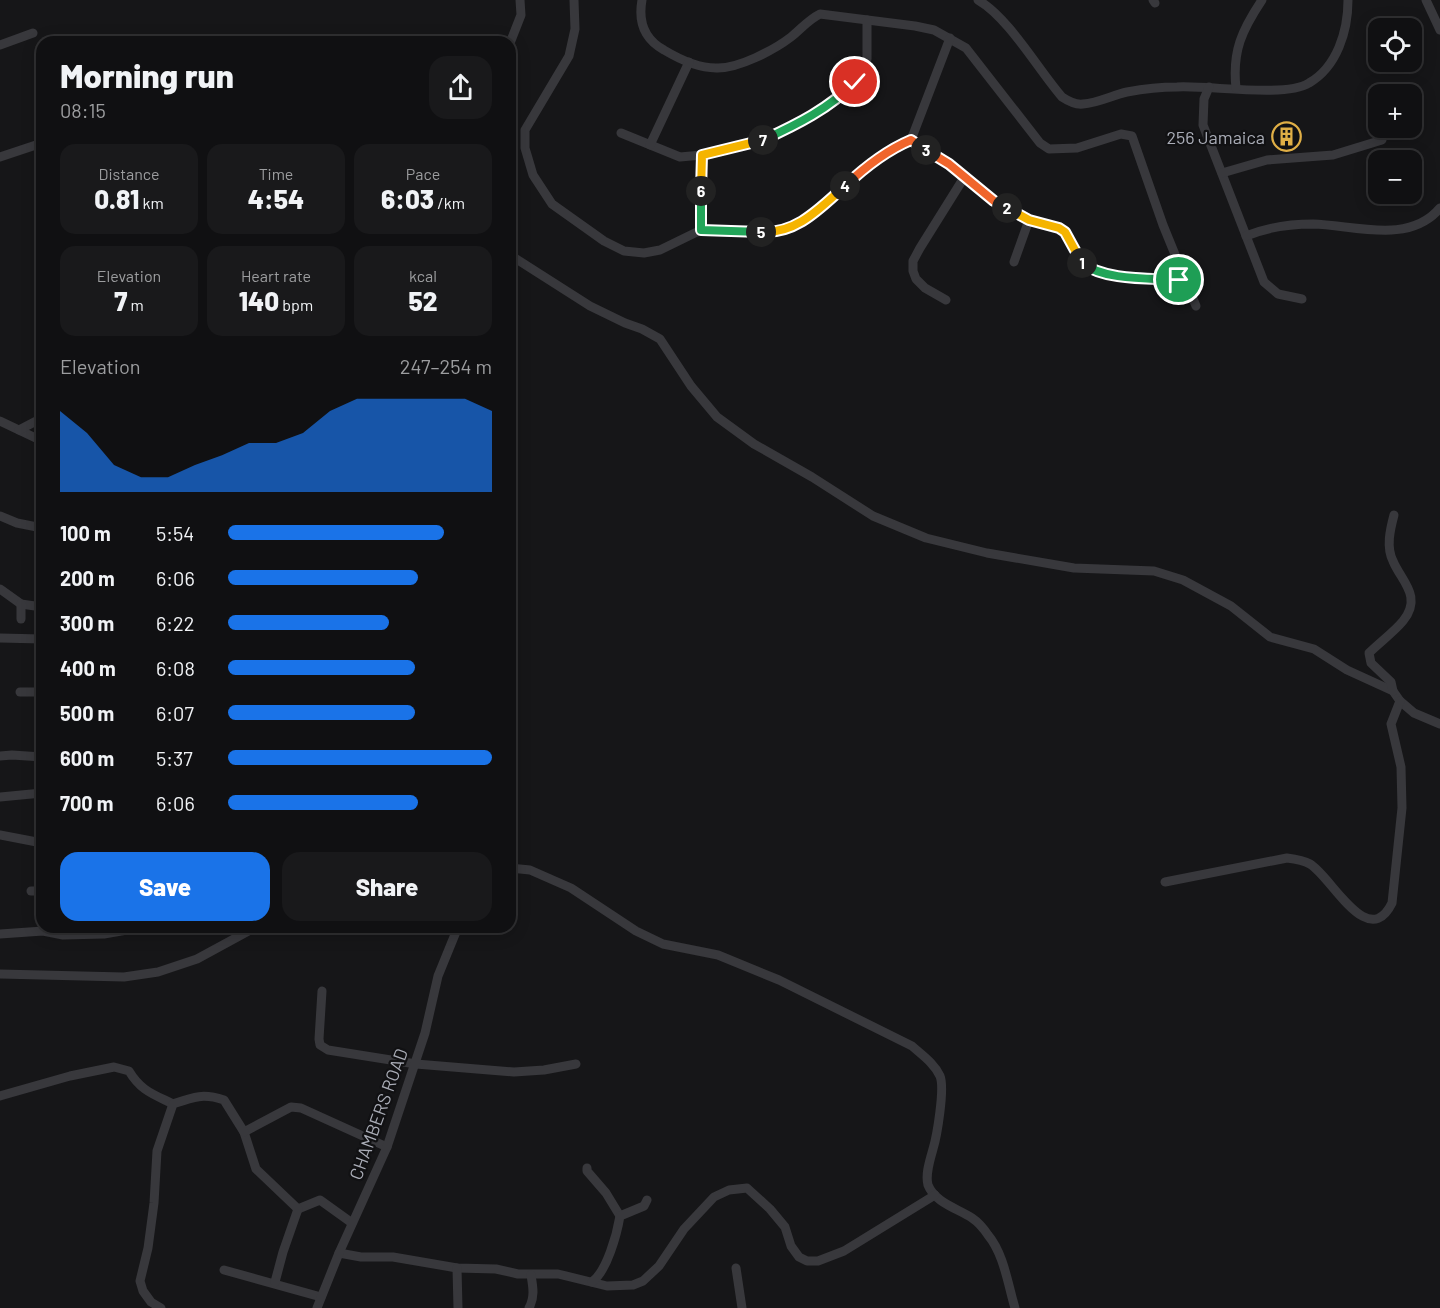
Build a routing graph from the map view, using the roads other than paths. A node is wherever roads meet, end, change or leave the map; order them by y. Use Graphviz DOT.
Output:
graph roads {
  1 [pos="520,0"];
  2 [pos="574,0"];
  3 [pos="642,0"];
  4 [pos="978,0"];
  5 [pos="1262,0"];
  6 [pos="1348,0"];
  7 [pos="1426,0"];
  8 [pos="991,3"];
  9 [pos="867,20"];
  10 [pos="1440,30"];
  11 [pos="33,33"];
  12 [pos="512,36"];
  13 [pos="950,38"];
  14 [pos="0,45"];
  15 [pos="689,62"];
  16 [pos="1209,87"];
  17 [pos="1236,88"];
  18 [pos="621,133"];
  19 [pos="911,140"];
  20 [pos="1382,140"];
  21 [pos="650,145"];
  22 [pos="36,146"];
  23 [pos="702,155"];
  24 [pos="0,157"];
  25 [pos="1222,173"];
  26 [pos="965,177"];
  27 [pos="1439,211"];
  28 [pos="1029,220"];
  29 [pos="701,230"];
  30 [pos="1246,236"];
  31 [pos="516,259"];
  32 [pos="1014,262"];
  33 [pos="1185,278"];
  34 [pos="1302,299"];
  35 [pos="946,300"];
  36 [pos="1196,306"];
  37 [pos="0,421"];
  38 [pos="36,421"];
  39 [pos="19,430"];
  40 [pos="36,438"];
  41 [pos="1394,515"];
  42 [pos="0,516"];
  43 [pos="36,527"];
  44 [pos="0,589"];
  45 [pos="21,603"];
  46 [pos="36,606"];
  47 [pos="21,619"];
  48 [pos="0,638"];
  49 [pos="36,639"];
  50 [pos="1393,691"];
  51 [pos="20,692"];
  52 [pos="36,692"];
  53 [pos="1400,701"];
  54 [pos="1440,724"];
  55 [pos="0,756"];
  56 [pos="36,757"];
  57 [pos="36,794"];
  58 [pos="0,797"];
  59 [pos="0,835"];
  60 [pos="36,842"];
  61 [pos="516,869"];
  62 [pos="1165,882"];
  63 [pos="31,891"];
  64 [pos="36,891"];
  65 [pos="36,931"];
  66 [pos="56,933"];
  67 [pos="110,933"];
  68 [pos="245,933"];
  69 [pos="456,933"];
  70 [pos="0,934"];
  71 [pos="0,974"];
  72 [pos="322,991"];
  73 [pos="416,1064"];
  74 [pos="576,1064"];
  75 [pos="0,1096"];
  76 [pos="173,1104"];
  77 [pos="244,1132"];
  78 [pos="387,1147"];
  79 [pos="587,1168"];
  80 [pos="935,1195"];
  81 [pos="646,1200"];
  82 [pos="298,1209"];
  83 [pos="620,1216"];
  84 [pos="352,1223"];
  85 [pos="339,1253"];
  86 [pos="458,1268"];
  87 [pos="736,1268"];
  88 [pos="224,1270"];
  89 [pos="531,1275"];
  90 [pos="275,1282"];
  91 [pos="592,1282"];
  92 [pos="321,1297"];
  93 [pos="160,1308"];
  94 [pos="317,1308"];
  95 [pos="458,1308"];
  96 [pos="529,1308"];
  97 [pos="742,1308"];
  98 [pos="1015,1308"];
  1 -- 12 [label="street"];
  2 -- 29 [label="street"];
  3 -- 15 [label="street"];
  4 -- 8 [label="street"];
  5 -- 17 [label="street"];
  6 -- 17 [label="street"];
  7 -- 10 [label="street"];
  8 -- 16 [label="street"];
  9 -- 13 [label="street"];
  9 -- 15 [label="street"];
  9 -- 23 [label="street"];
  11 -- 14 [label="street"];
  13 -- 19 [label="street"];
  13 -- 33 [label="street"];
  15 -- 21 [label="street"];
  16 -- 17 [label="street"];
  16 -- 25 [label="street"];
  18 -- 21 [label="street"];
  19 -- 26 [label="street"];
  19 -- 29 [label="street"];
  20 -- 25 [label="street"];
  21 -- 23 [label="street"];
  22 -- 24 [label="street"];
  23 -- 29 [label="street"];
  25 -- 30 [label="street"];
  26 -- 28 [label="street"];
  26 -- 35 [label="street"];
  27 -- 30 [label="street"];
  28 -- 32 [label="street"];
  28 -- 33 [label="street"];
  30 -- 34 [label="street"];
  31 -- 50 [label="street"];
  33 -- 36 [label="street"];
  37 -- 39 [label="street"];
  38 -- 39 [label="street"];
  39 -- 40 [label="street"];
  41 -- 50 [label="street"];
  42 -- 43 [label="street"];
  44 -- 45 [label="street"];
  45 -- 46 [label="street"];
  45 -- 47 [label="street"];
  48 -- 49 [label="street"];
  50 -- 53 [label="street"];
  51 -- 52 [label="street"];
  53 -- 54 [label="street"];
  53 -- 62 [label="street"];
  55 -- 56 [label="street"];
  57 -- 58 [label="street"];
  59 -- 60 [label="street"];
  61 -- 80 [label="street"];
  63 -- 64 [label="street"];
  65 -- 70 [label="street"];
  66 -- 67 [label="street"];
  68 -- 71 [label="street"];
  69 -- 73 [label="street, CHAMBERS ROAD"];
  72 -- 73 [label="street"];
  73 -- 74 [label="street"];
  73 -- 78 [label="street, CHAMBERS ROAD"];
  75 -- 76 [label="street"];
  76 -- 77 [label="street"];
  76 -- 93 [label="street"];
  77 -- 78 [label="street"];
  77 -- 82 [label="street"];
  78 -- 84 [label="street, CHAMBERS ROAD"];
  79 -- 83 [label="street"];
  80 -- 91 [label="street"];
  80 -- 98 [label="street"];
  81 -- 83 [label="street"];
  82 -- 84 [label="street"];
  82 -- 90 [label="street"];
  83 -- 91 [label="street"];
  84 -- 85 [label="street, CHAMBERS ROAD"];
  85 -- 86 [label="street"];
  85 -- 92 [label="street, CHAMBERS ROAD"];
  86 -- 89 [label="street"];
  86 -- 95 [label="street"];
  87 -- 97 [label="street"];
  88 -- 90 [label="street"];
  89 -- 91 [label="street"];
  89 -- 96 [label="street"];
  90 -- 92 [label="street"];
  92 -- 94 [label="street, CHAMBERS ROAD"];
}
